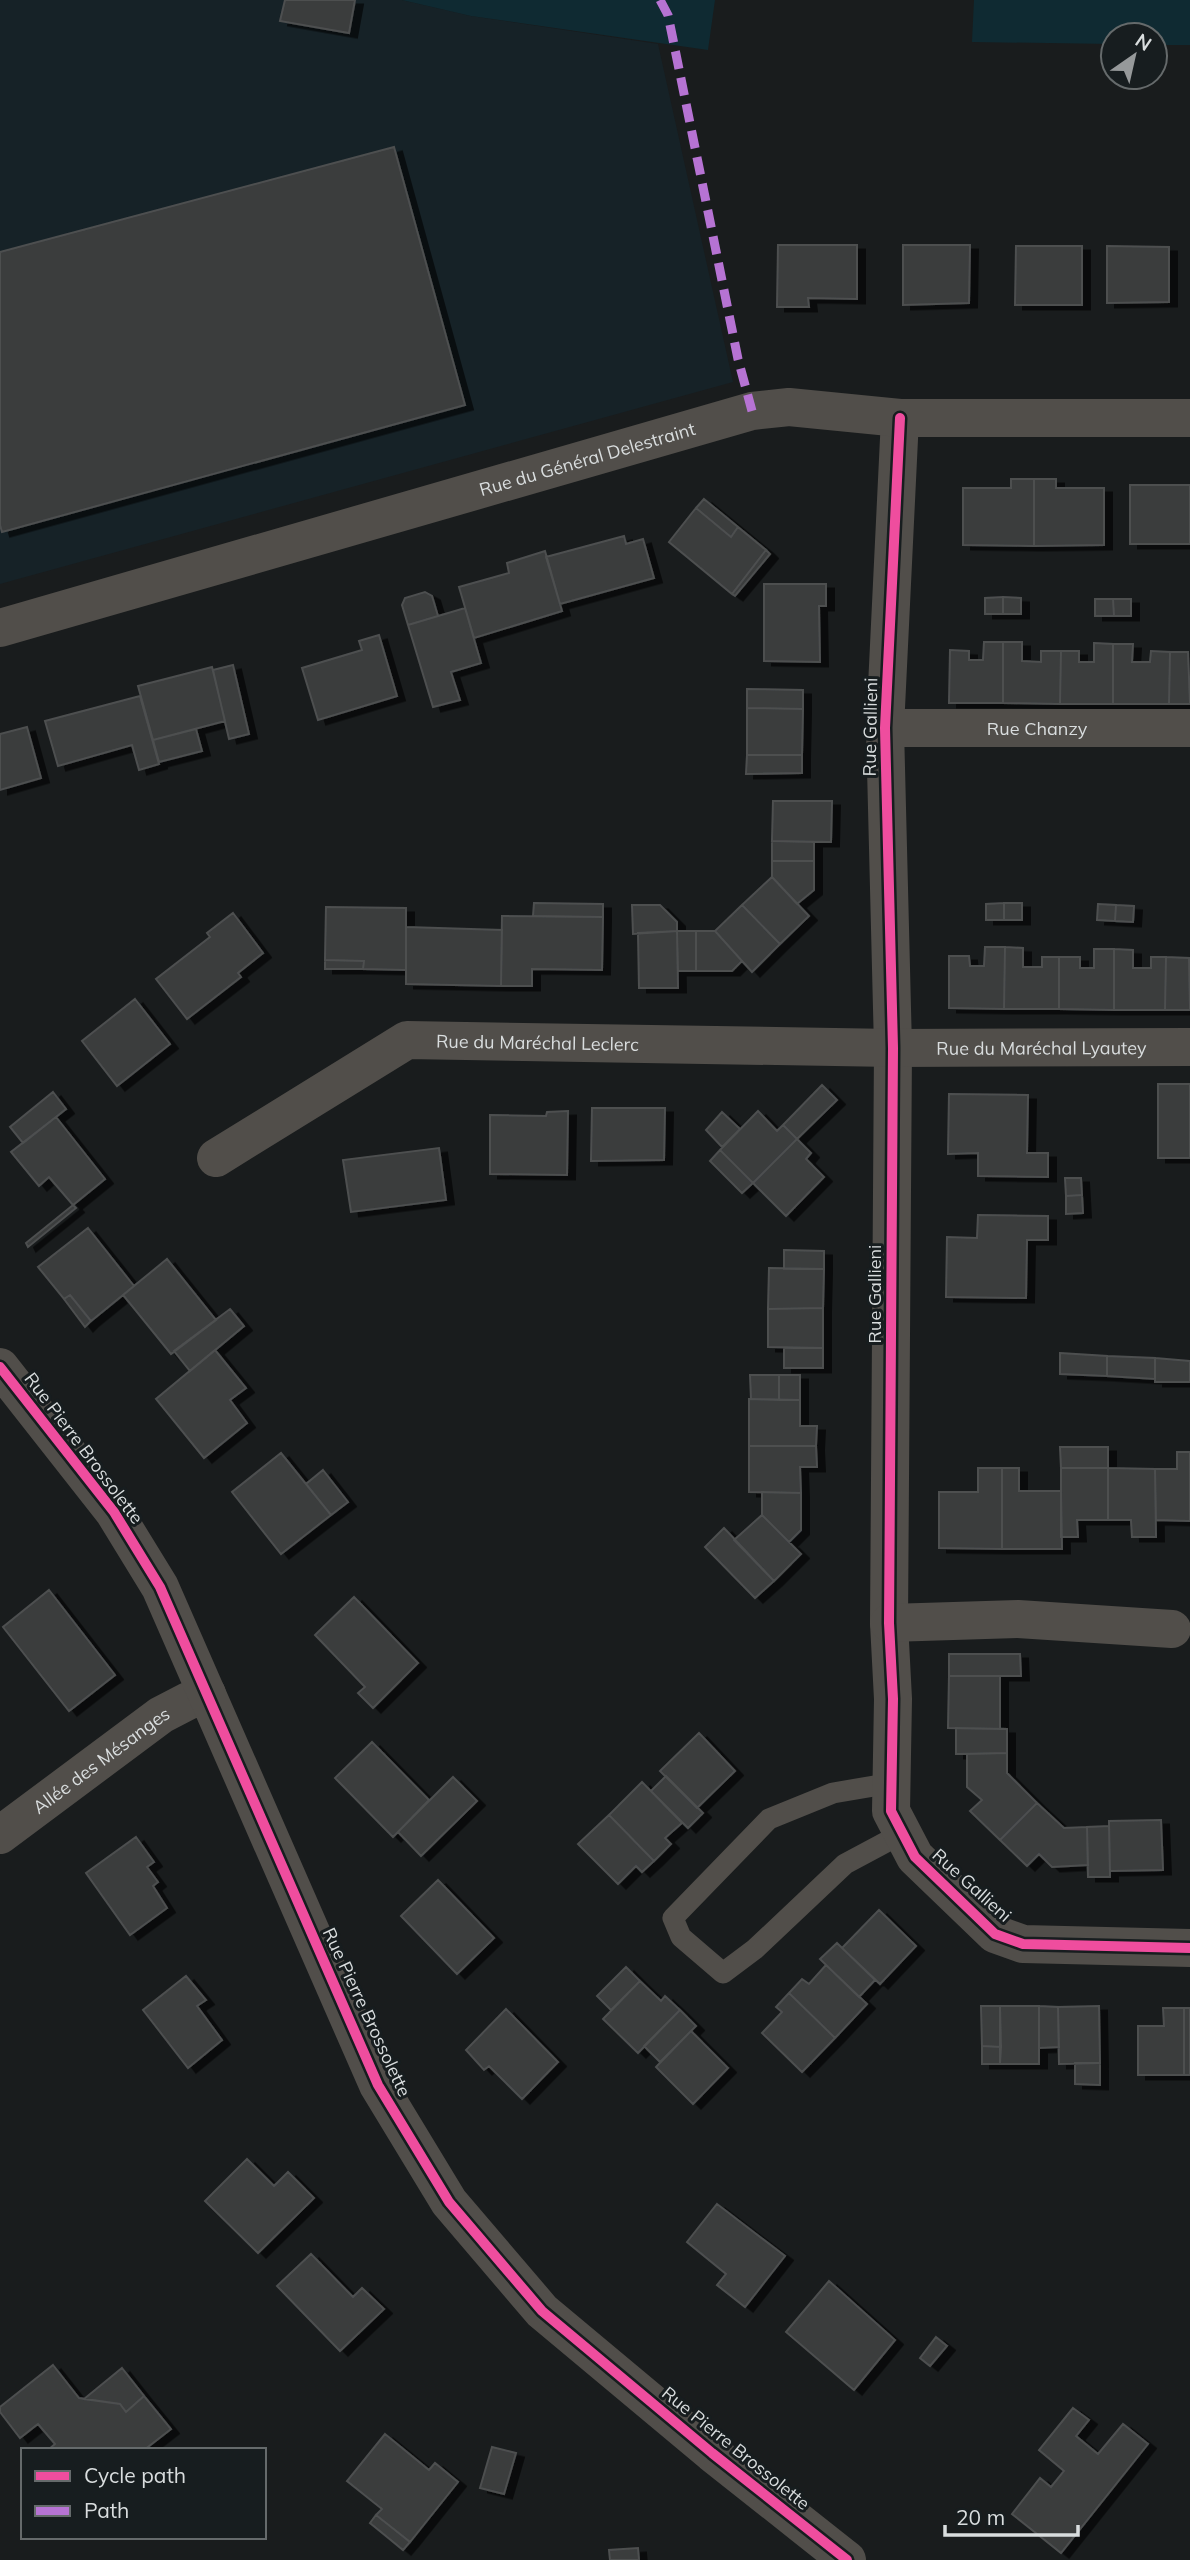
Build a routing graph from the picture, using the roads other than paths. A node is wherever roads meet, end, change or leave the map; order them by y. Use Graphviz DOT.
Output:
graph roads {
  1 [pos="900,418"];
  2 [pos="1190,418"];
  3 [pos="0,628"];
  4 [pos="885,728"];
  5 [pos="1190,728"];
  6 [pos="1190,1047"];
  7 [pos="892,1048"];
  8 [pos="216,1158"];
  9 [pos="0,1367"];
  10 [pos="889,1623"];
  11 [pos="1172,1629"];
  12 [pos="207,1694"];
  13 [pos="892,1783"];
  14 [pos="903,1833"];
  15 [pos="0,1835"];
  16 [pos="1190,1948"];
  17 [pos="847,2560"];
  1 -- 2 [label="street, Rue du Général Delestraint"];
  1 -- 3 [label="street, Rue du Général Delestraint"];
  1 -- 4 [label="street, Rue Gallieni"];
  4 -- 5 [label="street, Rue Chanzy"];
  4 -- 7 [label="street, Rue Gallieni"];
  6 -- 7 [label="street, Rue du Maréchal Lyautey"];
  7 -- 8 [label="street, Rue du Maréchal Leclerc"];
  7 -- 10 [label="street, Rue Gallieni"];
  9 -- 12 [label="street, Rue Pierre Brossolette"];
  10 -- 11 [label="street"];
  10 -- 13 [label="street, Rue Gallieni"];
  12 -- 15 [label="street, Allée des Mésanges"];
  12 -- 17 [label="street, Rue Pierre Brossolette"];
  13 -- 14 [label="street, Rue Gallieni"];
  13 -- 14 [label="lane"];
  14 -- 16 [label="street, Rue Gallieni"];
}
